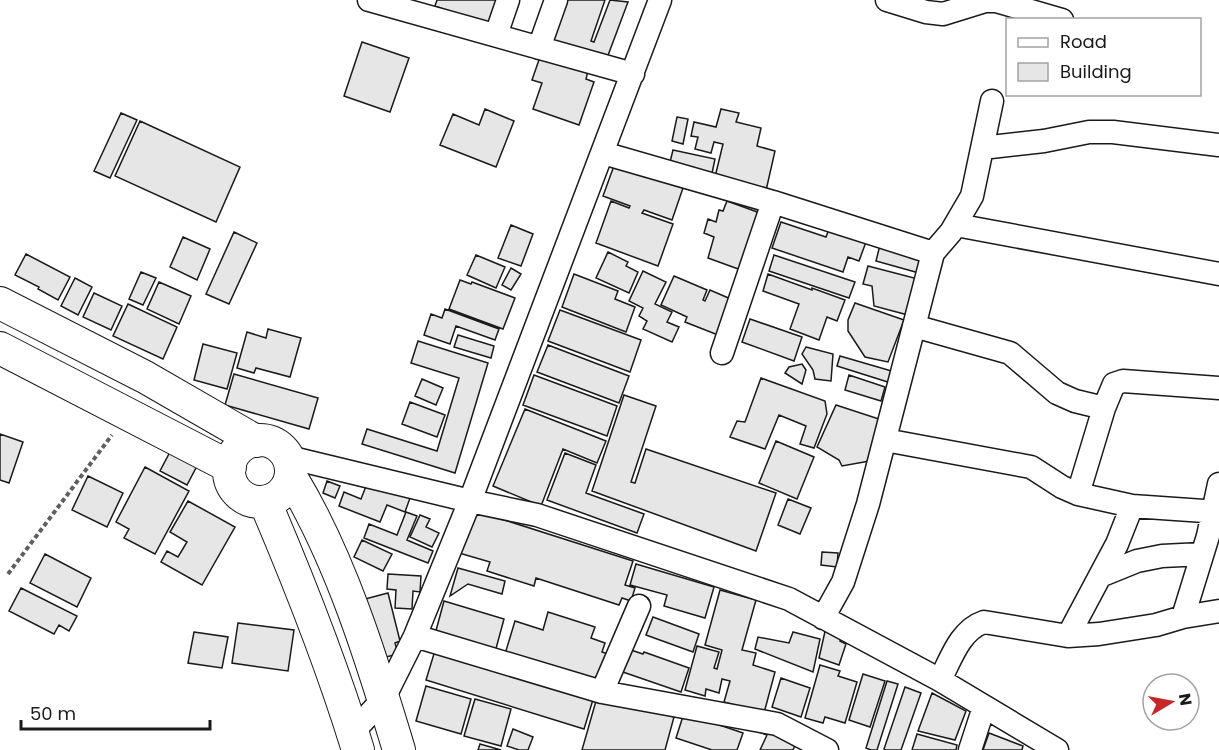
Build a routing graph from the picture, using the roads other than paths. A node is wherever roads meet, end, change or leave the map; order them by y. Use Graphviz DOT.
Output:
graph roads {
  1 [pos="371,0"];
  2 [pos="508,0"];
  3 [pos="660,0"];
  4 [pos="887,0"];
  5 [pos="553,1"];
  6 [pos="1019,3"];
  7 [pos="1057,18"];
  8 [pos="496,35"];
  9 [pos="539,48"];
  10 [pos="633,74"];
  11 [pos="992,101"];
  12 [pos="1219,144"];
  13 [pos="982,148"];
  14 [pos="603,153"];
  15 [pos="774,202"];
  16 [pos="956,225"];
  17 [pos="933,253"];
  18 [pos="1219,274"];
  19 [pos="0,303"];
  20 [pos="914,326"];
  21 [pos="79,344"];
  22 [pos="0,348"];
  23 [pos="722,353"];
  24 [pos="62,379"];
  25 [pos="1219,388"];
  26 [pos="1104,408"];
  27 [pos="885,440"];
  28 [pos="255,441"];
  29 [pos="230,467"];
  30 [pos="290,467"];
  31 [pos="1219,484"];
  32 [pos="1078,494"];
  33 [pos="470,501"];
  34 [pos="265,502"];
  35 [pos="1132,506"];
  36 [pos="1216,512"];
  37 [pos="1202,554"];
  38 [pos="1100,576"];
  39 [pos="639,606"];
  40 [pos="1219,611"];
  41 [pos="1183,617"];
  42 [pos="823,618"];
  43 [pos="415,636"];
  44 [pos="1068,636"];
  45 [pos="940,681"];
  46 [pos="602,692"];
  47 [pos="384,698"];
  48 [pos="984,707"];
  49 [pos="355,741"];
  50 [pos="399,750"];
  51 [pos="827,750"];
  52 [pos="970,750"];
  53 [pos="1057,750"];
  1 -- 8 [label="street"];
  2 -- 8 [label="street"];
  3 -- 10 [label="street"];
  4 -- 6 [label="street"];
  5 -- 9 [label="street"];
  6 -- 7 [label="street"];
  8 -- 9 [label="street"];
  9 -- 10 [label="street"];
  10 -- 14 [label="street"];
  11 -- 13 [label="street"];
  12 -- 13 [label="street"];
  13 -- 16 [label="street"];
  14 -- 15 [label="street"];
  14 -- 33 [label="street"];
  15 -- 17 [label="street"];
  15 -- 23 [label="street"];
  16 -- 17 [label="street"];
  16 -- 18 [label="street"];
  17 -- 20 [label="street"];
  19 -- 21 [label="main road"];
  20 -- 26 [label="street"];
  20 -- 27 [label="street"];
  21 -- 24 [label="main road"];
  21 -- 28 [label="main road"];
  22 -- 24 [label="main road"];
  24 -- 29 [label="main road"];
  25 -- 26 [label="street"];
  26 -- 32 [label="street"];
  27 -- 32 [label="street"];
  27 -- 42 [label="street"];
  28 -- 29 [label="main road"];
  28 -- 30 [label="main road"];
  29 -- 34 [label="main road"];
  30 -- 33 [label="street"];
  30 -- 34 [label="main road"];
  30 -- 47 [label="main road"];
  31 -- 36 [label="street"];
  32 -- 35 [label="street"];
  33 -- 42 [label="street"];
  33 -- 43 [label="street"];
  34 -- 49 [label="main road"];
  35 -- 36 [label="street"];
  35 -- 38 [label="street"];
  36 -- 37 [label="street"];
  37 -- 38 [label="street"];
  37 -- 41 [label="street"];
  38 -- 44 [label="street"];
  39 -- 46 [label="street"];
  40 -- 41 [label="street"];
  41 -- 44 [label="street"];
  42 -- 45 [label="street"];
  43 -- 46 [label="street"];
  43 -- 47 [label="street"];
  44 -- 45 [label="street"];
  45 -- 48 [label="street"];
  46 -- 51 [label="street"];
  47 -- 49 [label="street"];
  47 -- 50 [label="main road"];
  48 -- 52 [label="street"];
  48 -- 53 [label="street"];
}
